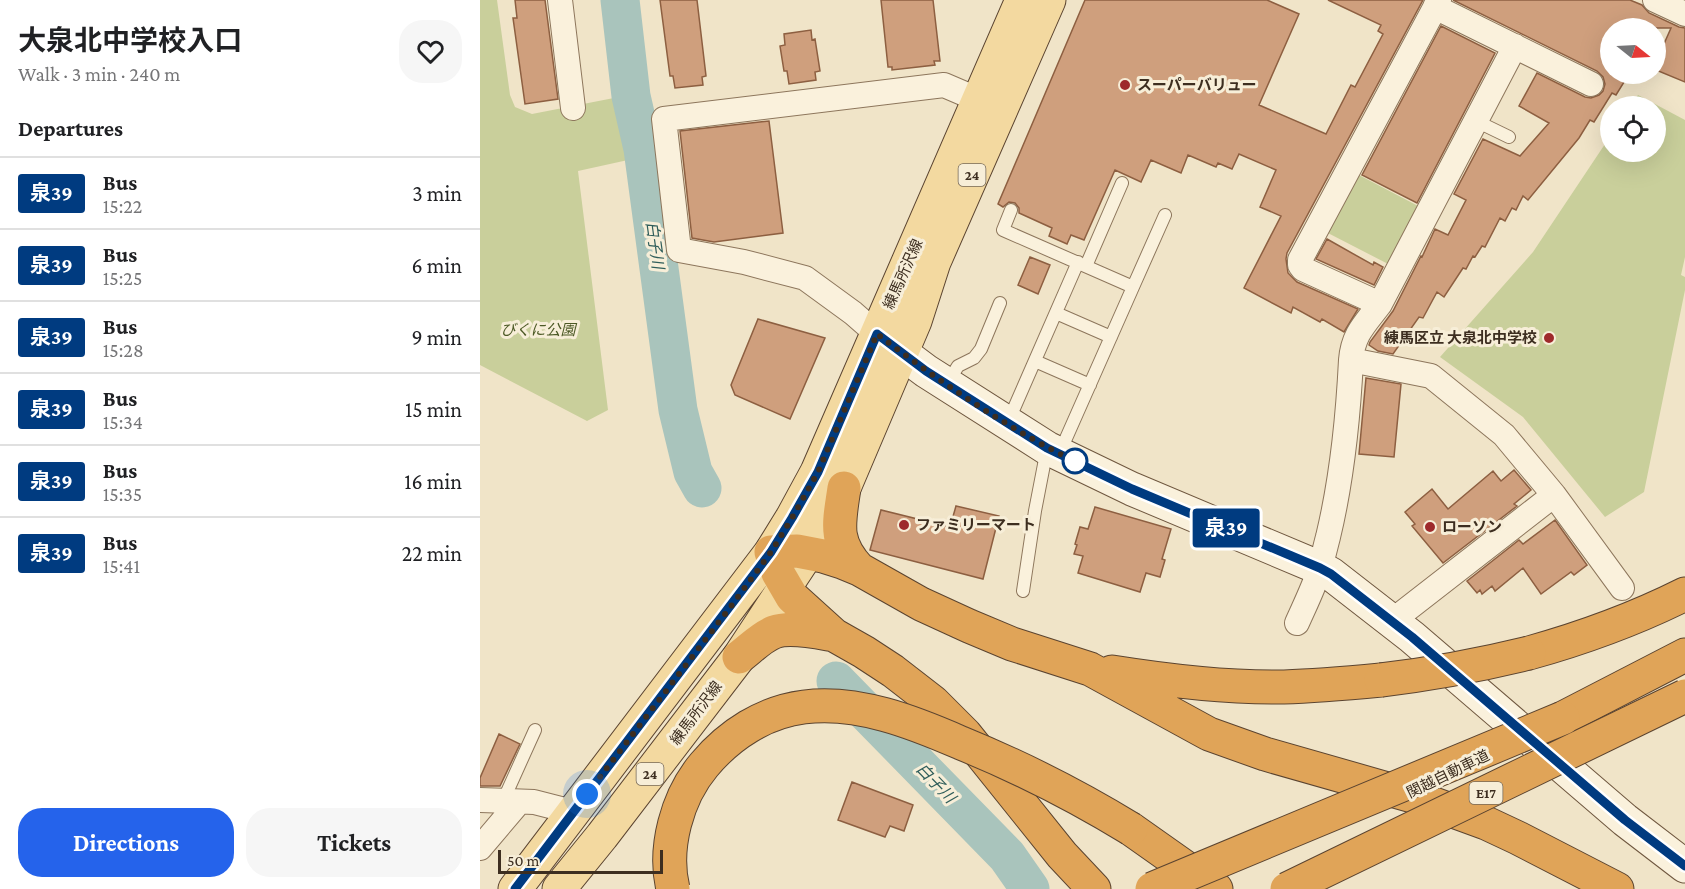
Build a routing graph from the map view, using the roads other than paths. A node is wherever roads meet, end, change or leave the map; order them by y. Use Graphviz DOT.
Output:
graph roads {
  1 [pos="560,0"];
  2 [pos="1022,0"];
  3 [pos="1049,0"];
  4 [pos="1655,0"];
  5 [pos="1437,4"];
  6 [pos="1685,14"];
  7 [pos="1515,46"];
  8 [pos="1591,84"];
  9 [pos="979,99"];
  10 [pos="573,108"];
  11 [pos="1476,121"];
  12 [pos="1509,137"];
  13 [pos="1122,183"];
  14 [pos="1011,210"];
  15 [pos="1165,215"];
  16 [pos="1082,264"];
  17 [pos="1133,287"];
  18 [pos="1000,303"];
  19 [pos="1380,304"];
  20 [pos="1056,313"];
  21 [pos="1111,337"];
  22 [pos="889,344"];
  23 [pos="1351,360"];
  24 [pos="1035,361"];
  25 [pos="946,384"];
  26 [pos="1090,385"];
  27 [pos="1007,423"];
  28 [pos="1053,451"];
  29 [pos="844,488"];
  30 [pos="1554,495"];
  31 [pos="771,552"];
  32 [pos="807,553"];
  33 [pos="1320,568"];
  34 [pos="859,569"];
  35 [pos="786,587"];
  36 [pos="1622,588"];
  37 [pos="1023,591"];
  38 [pos="1685,594"];
  39 [pos="1392,621"];
  40 [pos="1297,623"];
  41 [pos="834,636"];
  42 [pos="1685,655"];
  43 [pos="739,657"];
  44 [pos="1090,669"];
  45 [pos="1685,696"];
  46 [pos="1563,718"];
  47 [pos="535,730"];
  48 [pos="501,801"];
  49 [pos="573,812"];
  50 [pos="480,848"];
  51 [pos="1685,866"];
  52 [pos="568,886"];
  53 [pos="515,889"];
  54 [pos="673,889"];
  55 [pos="1094,889"];
  56 [pos="1152,889"];
  57 [pos="1209,889"];
  58 [pos="1216,889"];
  59 [pos="1287,889"];
  60 [pos="1617,889"];
  1 -- 10 [label="street"];
  2 -- 9 [label="main road, 練馬所沢線 / 24"];
  3 -- 22 [label="main road, 練馬所沢線 / 24"];
  4 -- 6 [label="street"];
  5 -- 7 [label="street"];
  5 -- 19 [label="street"];
  7 -- 8 [label="street"];
  7 -- 11 [label="street"];
  9 -- 22 [label="main road, 練馬所沢線 / 24"];
  9 -- 22 [label="street"];
  11 -- 12 [label="lane"];
  11 -- 19 [label="street"];
  13 -- 16 [label="lane"];
  14 -- 16 [label="lane"];
  15 -- 17 [label="lane"];
  16 -- 17 [label="lane"];
  16 -- 20 [label="lane"];
  17 -- 21 [label="lane"];
  18 -- 25 [label="lane"];
  19 -- 23 [label="street"];
  20 -- 21 [label="lane"];
  20 -- 24 [label="lane"];
  21 -- 26 [label="lane"];
  22 -- 25 [label="street"];
  22 -- 29 [label="main road, 練馬所沢線 / 24"];
  22 -- 31 [label="main road, 練馬所沢線 / 24"];
  23 -- 30 [label="street"];
  23 -- 33 [label="street"];
  24 -- 26 [label="lane"];
  24 -- 27 [label="lane"];
  25 -- 27 [label="street"];
  26 -- 28 [label="lane"];
  27 -- 28 [label="street"];
  28 -- 33 [label="street"];
  28 -- 37 [label="lane"];
  29 -- 32 [label="main road, 練馬所沢線 / 24"];
  29 -- 34 [label="highway"];
  30 -- 36 [label="street"];
  30 -- 39 [label="street"];
  31 -- 32 [label="highway"];
  31 -- 35 [label="highway"];
  31 -- 49 [label="main road, 練馬所沢線 / 24"];
  32 -- 34 [label="highway"];
  32 -- 35 [label="main road, 練馬所沢線 / 24"];
  33 -- 39 [label="street"];
  33 -- 40 [label="street"];
  34 -- 44 [label="highway"];
  35 -- 41 [label="highway"];
  35 -- 43 [label="main road, 練馬所沢線 / 24"];
  38 -- 44 [label="highway, bridge"];
  39 -- 51 [label="street"];
  41 -- 43 [label="highway"];
  41 -- 55 [label="highway"];
  42 -- 46 [label="highway, 関越自動車道 / E17"];
  43 -- 52 [label="main road, 練馬所沢線 / 24"];
  44 -- 60 [label="highway"];
  45 -- 59 [label="highway, E17, bridge"];
  46 -- 56 [label="highway, bridge"];
  46 -- 57 [label="highway, 関越自動車道 / E17, bridge"];
  47 -- 48 [label="lane"];
  48 -- 49 [label="street"];
  48 -- 50 [label="street"];
  49 -- 53 [label="main road, 練馬所沢線 / 24"];
  54 -- 58 [label="highway, bridge"];
}
